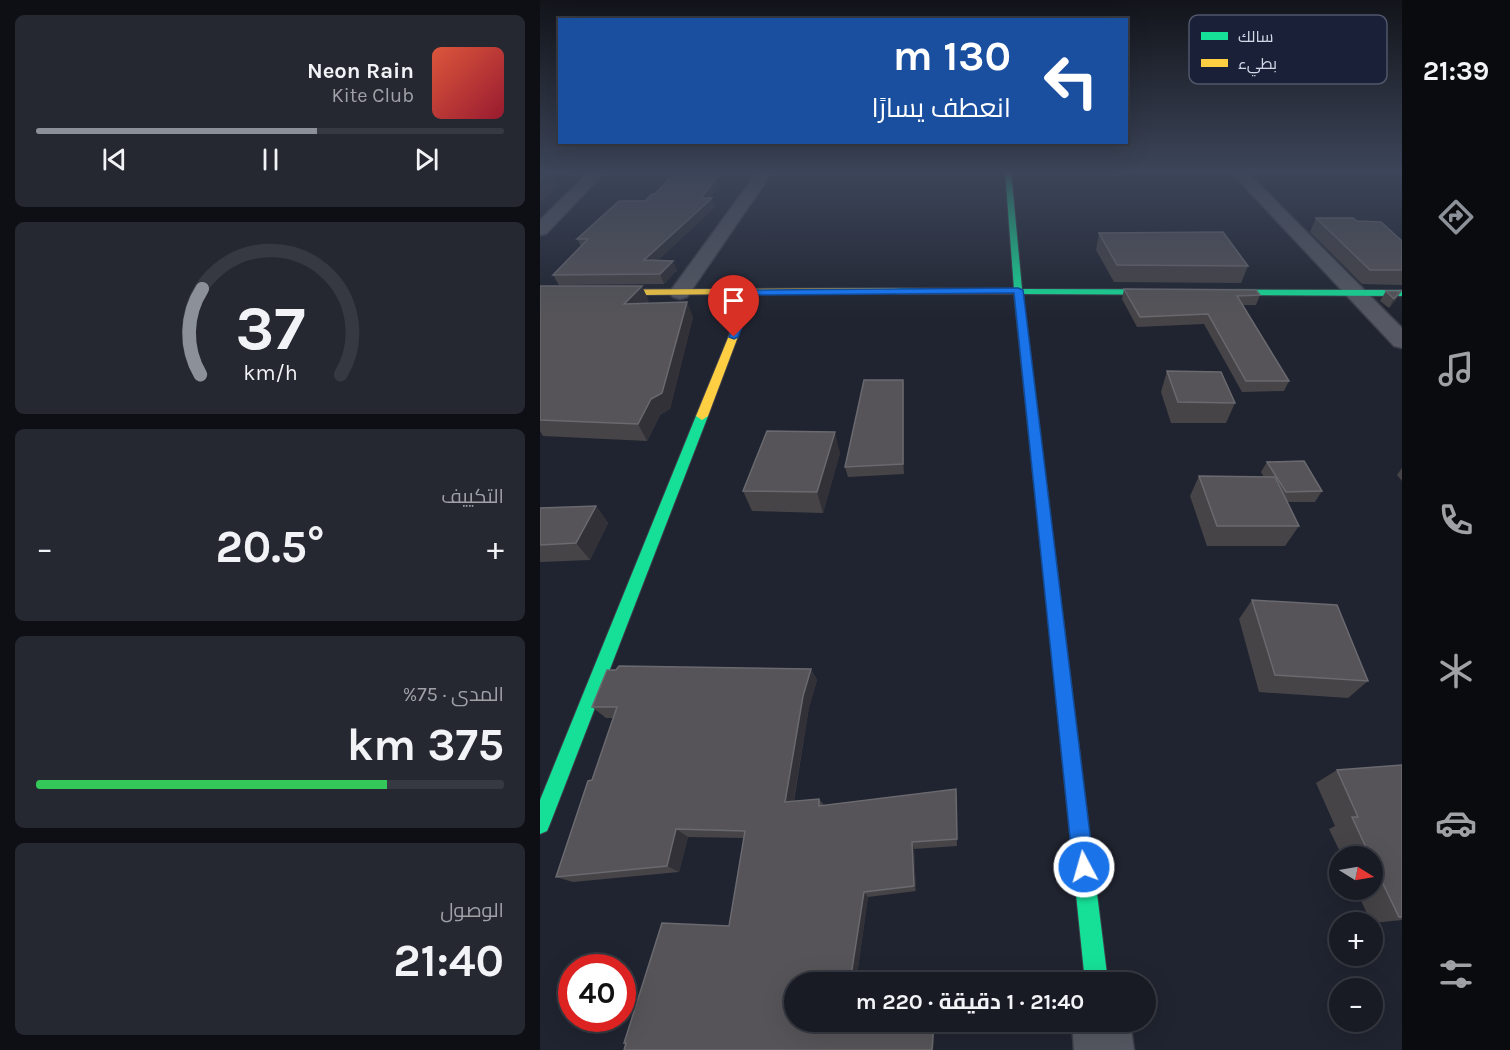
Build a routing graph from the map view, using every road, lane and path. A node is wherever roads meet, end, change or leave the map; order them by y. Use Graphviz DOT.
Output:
graph roads {
  1 [pos="731,220"];
  2 [pos="1012,220"];
  3 [pos="1285,220"];
  4 [pos="1018,290"];
  5 [pos="751,292"];
  6 [pos="540,293"];
  7 [pos="680,293"];
  8 [pos="1357,293"];
  9 [pos="1402,293"];
  10 [pos="1402,341"];
  11 [pos="540,824"];
  12 [pos="1096,972"];
  13 [pos="1102,1032"];
  14 [pos="1104,1050"];
  1 -- 7 [label="street"];
  2 -- 4 [label="street"];
  3 -- 8 [label="street"];
  4 -- 5 [label="street"];
  4 -- 8 [label="street"];
  4 -- 12 [label="street"];
  5 -- 7 [label="street"];
  5 -- 11 [label="street"];
  6 -- 7 [label="street"];
  8 -- 9 [label="street"];
  8 -- 10 [label="street"];
  13 -- 14 [label="street"];
}
